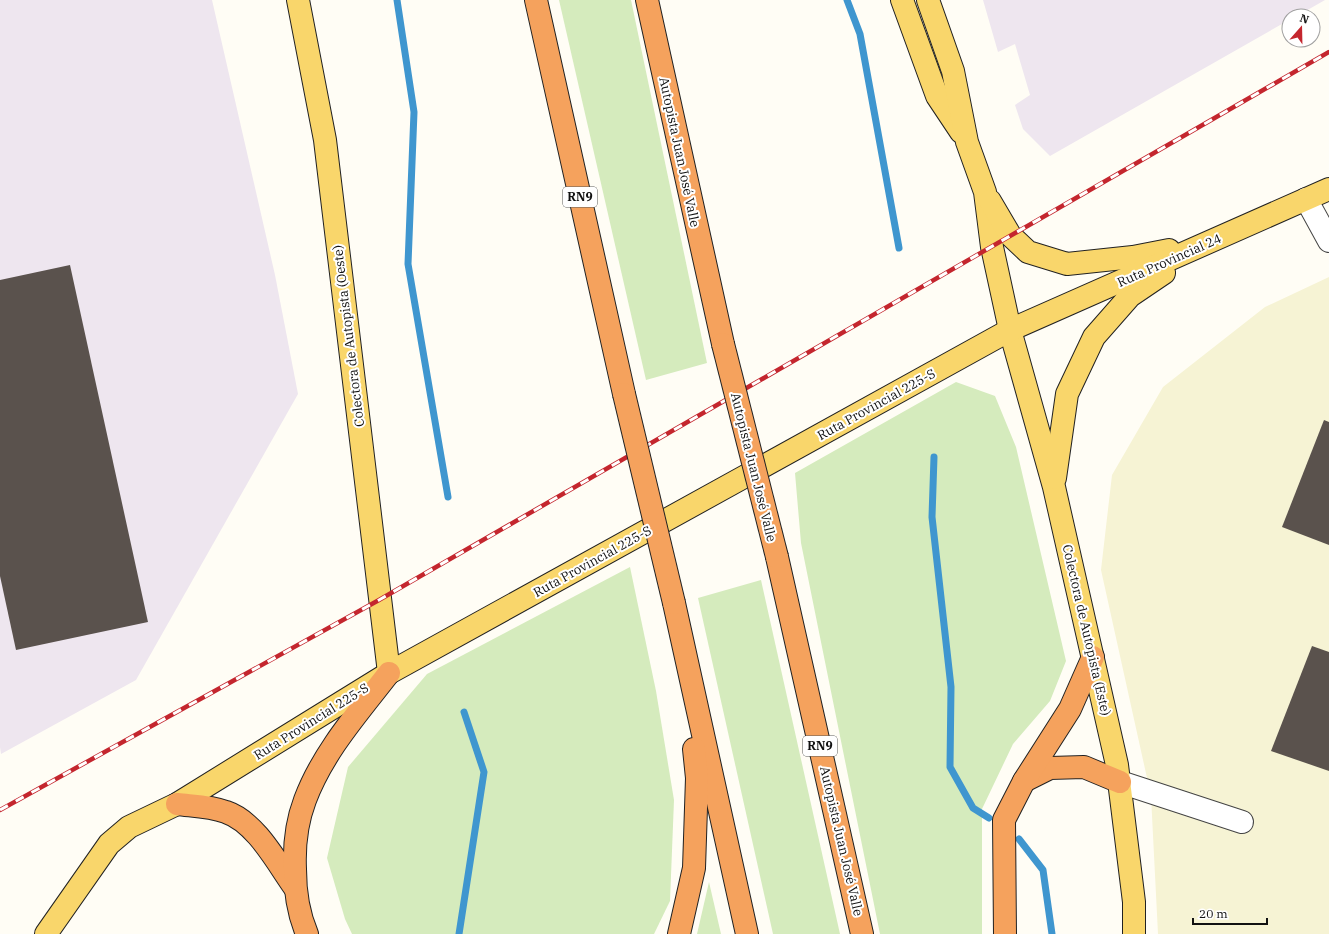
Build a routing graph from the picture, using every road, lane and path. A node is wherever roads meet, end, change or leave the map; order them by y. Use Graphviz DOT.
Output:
graph roads {
  1 [pos="298,0"];
  2 [pos="536,0"];
  3 [pos="647,0"];
  4 [pos="902,0"];
  5 [pos="928,0"];
  6 [pos="967,142"];
  7 [pos="1329,189"];
  8 [pos="985,192"];
  9 [pos="1306,199"];
  10 [pos="1213,240"];
  11 [pos="1329,241"];
  12 [pos="1010,330"];
  13 [pos="1054,487"];
  14 [pos="1093,657"];
  15 [pos="686,658"];
  16 [pos="389,673"];
  17 [pos="1024,781"];
  18 [pos="1120,782"];
  19 [pos="177,804"];
  20 [pos="1242,822"];
  21 [pos="295,888"];
  22 [pos="46,934"];
  23 [pos="307,934"];
  24 [pos="679,934"];
  25 [pos="747,934"];
  26 [pos="862,934"];
  27 [pos="1005,934"];
  28 [pos="1134,934"];
  1 -- 16 [label="main road, Colectora de Autopista (Oeste)"];
  2 -- 15 [label="highway, RN9, bridge"];
  3 -- 26 [label="highway, Autopista Juan José Valle / RN9, bridge"];
  4 -- 6 [label="main road"];
  5 -- 6 [label="main road"];
  6 -- 8 [label="main road"];
  7 -- 9 [label="main road, Ruta Provincial 24"];
  8 -- 10 [label="main road"];
  8 -- 12 [label="main road"];
  9 -- 10 [label="main road, Ruta Provincial 24"];
  9 -- 11 [label="lane"];
  10 -- 12 [label="main road, Ruta Provincial 24"];
  10 -- 13 [label="main road"];
  12 -- 13 [label="main road, Colectora de Autopista (Este)"];
  12 -- 16 [label="main road, Ruta Provincial 225-S"];
  13 -- 14 [label="main road, Colectora de Autopista (Este)"];
  14 -- 17 [label="highway"];
  14 -- 18 [label="main road, Colectora de Autopista (Este)"];
  15 -- 24 [label="highway"];
  15 -- 25 [label="highway, RN9"];
  16 -- 19 [label="main road, Ruta Provincial 225-S"];
  16 -- 21 [label="highway"];
  17 -- 18 [label="highway"];
  17 -- 27 [label="highway"];
  18 -- 20 [label="lane"];
  18 -- 28 [label="main road, Colectora de Autopista (Este)"];
  19 -- 21 [label="highway"];
  19 -- 22 [label="main road, Ruta Provincial 225-S"];
  21 -- 23 [label="highway"];
}
